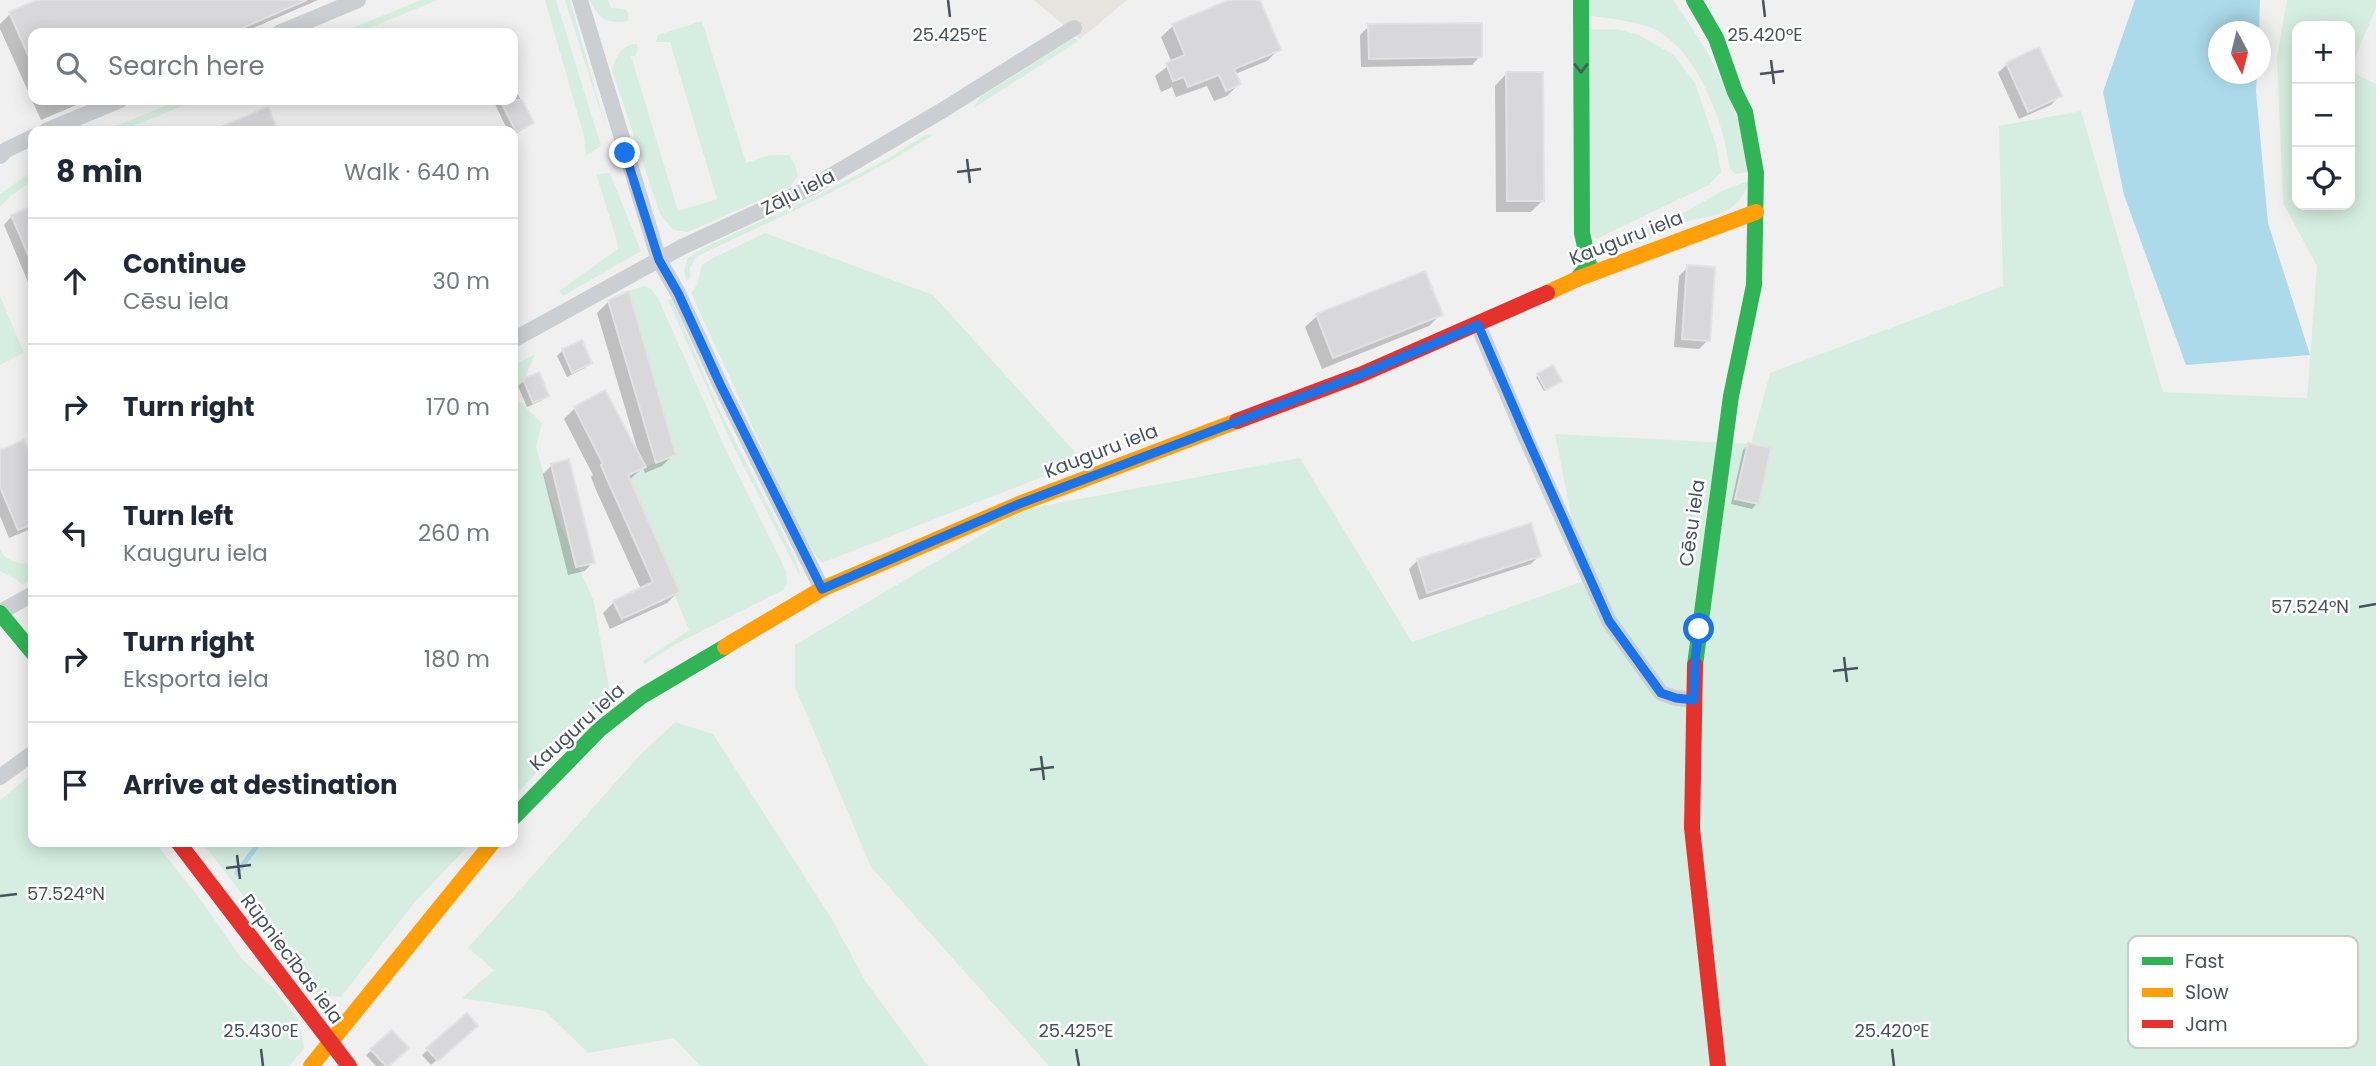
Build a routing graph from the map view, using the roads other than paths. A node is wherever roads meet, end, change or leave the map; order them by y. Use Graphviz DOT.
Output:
graph roads {
  1 [pos="358,0"];
  2 [pos="580,0"];
  3 [pos="1581,0"];
  4 [pos="1694,0"];
  5 [pos="1074,27"];
  6 [pos="291,28"];
  7 [pos="108,105"];
  8 [pos="58,126"];
  9 [pos="28,139"];
  10 [pos="2,148"];
  11 [pos="1756,212"];
  12 [pos="659,260"];
  13 [pos="1577,279"];
  14 [pos="1478,325"];
  15 [pos="518,337"];
  16 [pos="822,589"];
  17 [pos="28,597"];
  18 [pos="0,612"];
  19 [pos="28,647"];
  20 [pos="1694,700"];
  21 [pos="28,757"];
  22 [pos="0,777"];
  23 [pos="518,813"];
  24 [pos="182,847"];
  25 [pos="489,847"];
  26 [pos="330,1045"];
  27 [pos="311,1066"];
  28 [pos="349,1066"];
  29 [pos="1718,1066"];
  1 -- 6 [label="street"];
  2 -- 12 [label="street"];
  3 -- 13 [label="main road, one-way"];
  4 -- 11 [label="main road, Cēsu iela"];
  5 -- 12 [label="street, Zāļu iela"];
  7 -- 8 [label="street"];
  9 -- 10 [label="street"];
  11 -- 13 [label="main road, Kauguru iela"];
  11 -- 20 [label="main road, Cēsu iela"];
  12 -- 15 [label="street, Zāļu iela"];
  12 -- 16 [label="street"];
  13 -- 14 [label="main road, Kauguru iela"];
  14 -- 16 [label="main road, Kauguru iela"];
  14 -- 20 [label="street"];
  16 -- 23 [label="main road, Kauguru iela"];
  17 -- 18 [label="street"];
  18 -- 19 [label="main road"];
  20 -- 29 [label="main road, Cēsu iela"];
  21 -- 22 [label="street"];
  24 -- 26 [label="main road, Rūpniecības iela"];
  25 -- 26 [label="main road"];
  26 -- 27 [label="main road"];
  26 -- 28 [label="main road, Rūpniecības iela"];
}
